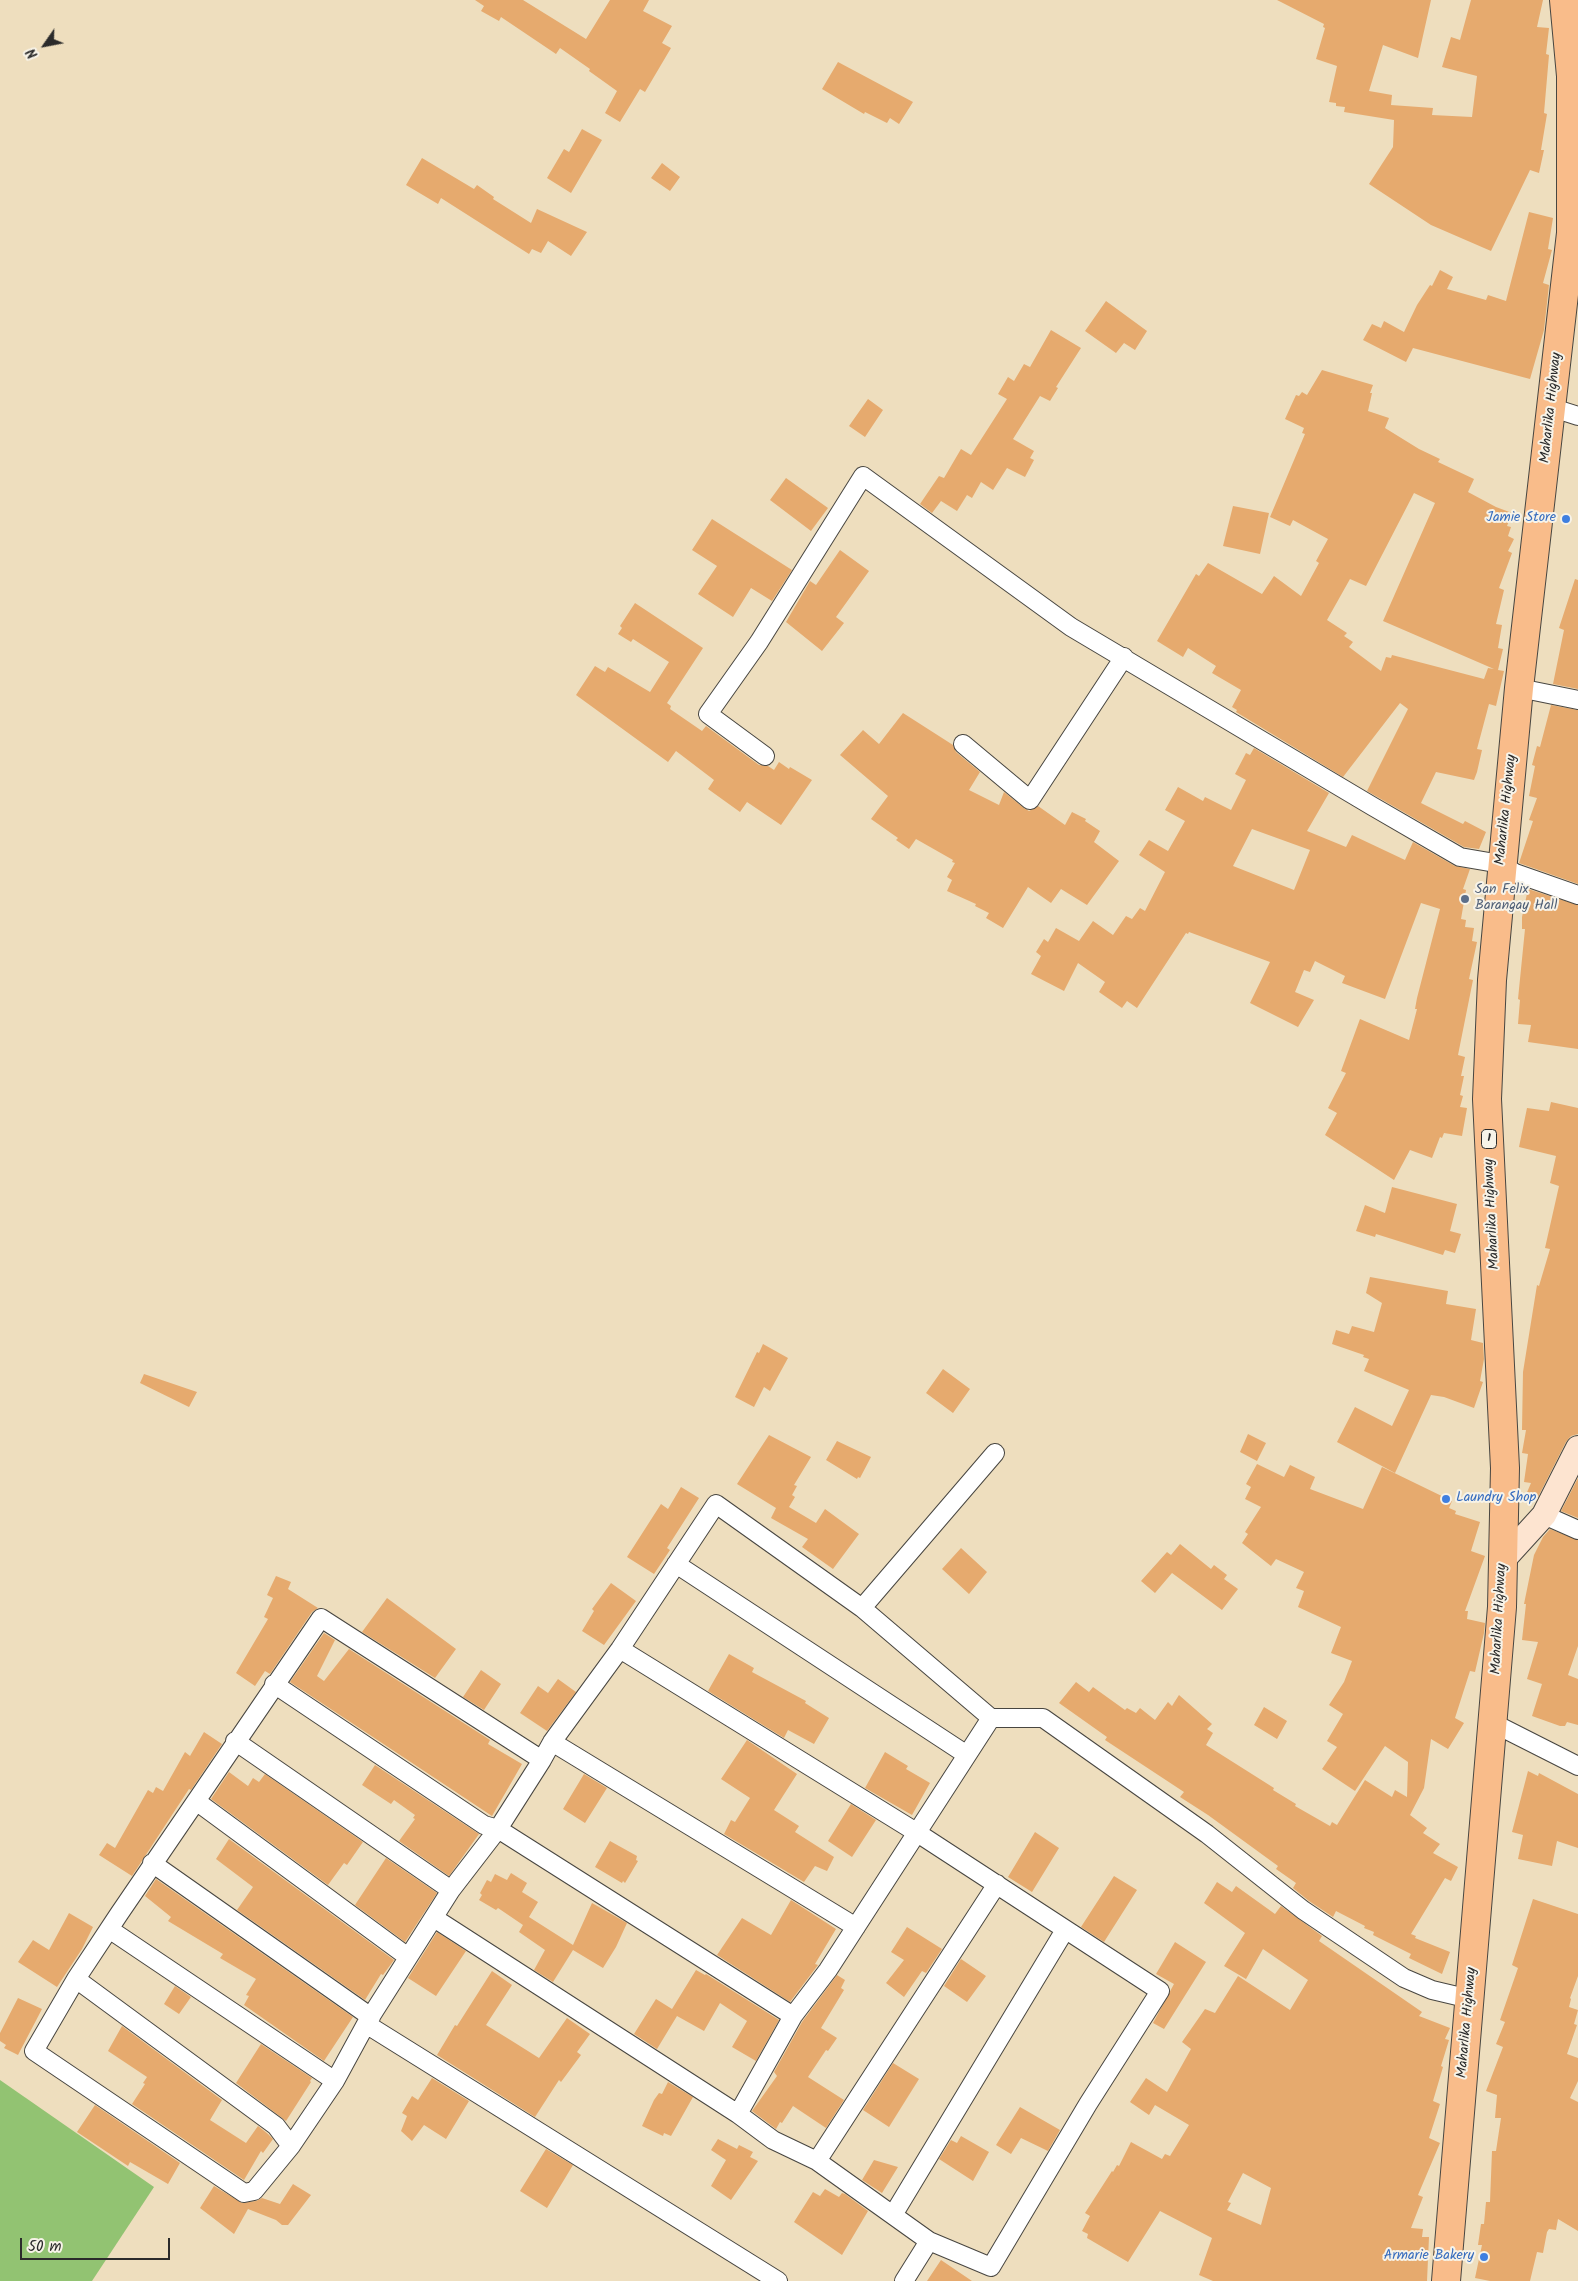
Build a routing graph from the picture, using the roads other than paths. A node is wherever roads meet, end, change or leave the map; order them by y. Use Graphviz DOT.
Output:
graph roads {
  1 [pos="1564,0"];
  2 [pos="1565,412"];
  3 [pos="1124,657"];
  4 [pos="1519,688"];
  5 [pos="1578,700"];
  6 [pos="963,744"];
  7 [pos="765,756"];
  8 [pos="1501,864"];
  9 [pos="1578,895"];
  10 [pos="1578,1448"];
  11 [pos="995,1453"];
  12 [pos="1544,1515"];
  13 [pos="1578,1530"];
  14 [pos="1503,1560"];
  15 [pos="676,1564"];
  16 [pos="862,1608"];
  17 [pos="620,1649"];
  18 [pos="274,1684"];
  19 [pos="990,1718"];
  20 [pos="1493,1723"];
  21 [pos="235,1741"];
  22 [pos="552,1742"];
  23 [pos="967,1755"];
  24 [pos="542,1760"];
  25 [pos="1578,1766"];
  26 [pos="196,1801"];
  27 [pos="498,1829"];
  28 [pos="916,1832"];
  29 [pos="152,1863"];
  30 [pos="997,1884"];
  31 [pos="451,1890"];
  32 [pos="434,1918"];
  33 [pos="856,1927"];
  34 [pos="109,1929"];
  35 [pos="1065,1930"];
  36 [pos="408,1956"];
  37 [pos="76,1979"];
  38 [pos="1470,1999"];
  39 [pos="794,2016"];
  40 [pos="368,2020"];
  41 [pos="335,2081"];
  42 [pos="738,2114"];
  43 [pos="292,2146"];
  44 [pos="817,2161"];
  45 [pos="894,2215"];
  46 [pos="929,2241"];
  47 [pos="778,2281"];
  48 [pos="904,2281"];
  49 [pos="1446,2281"];
  1 -- 2 [label="highway, Maharlika Highway / 1"];
  2 -- 4 [label="highway, Maharlika Highway / 1"];
  3 -- 6 [label="street"];
  3 -- 7 [label="street"];
  3 -- 8 [label="street"];
  4 -- 5 [label="street"];
  4 -- 8 [label="highway, Maharlika Highway / 1"];
  8 -- 9 [label="street"];
  8 -- 14 [label="highway, Maharlika Highway / 1"];
  10 -- 12 [label="street"];
  11 -- 16 [label="street"];
  12 -- 13 [label="street"];
  12 -- 14 [label="street"];
  14 -- 20 [label="highway, Maharlika Highway / 1"];
  15 -- 16 [label="street"];
  15 -- 17 [label="street"];
  15 -- 23 [label="street"];
  16 -- 19 [label="street"];
  17 -- 22 [label="street"];
  17 -- 28 [label="street"];
  18 -- 21 [label="street"];
  18 -- 24 [label="street"];
  18 -- 27 [label="street"];
  19 -- 23 [label="street"];
  19 -- 38 [label="street"];
  20 -- 25 [label="street"];
  20 -- 38 [label="highway, Maharlika Highway / 1"];
  21 -- 26 [label="street"];
  21 -- 31 [label="street"];
  22 -- 24 [label="street"];
  22 -- 33 [label="street"];
  23 -- 28 [label="street"];
  24 -- 27 [label="street"];
  26 -- 29 [label="street"];
  26 -- 36 [label="street"];
  27 -- 31 [label="street"];
  27 -- 39 [label="street"];
  28 -- 30 [label="street"];
  28 -- 33 [label="street"];
  29 -- 34 [label="street"];
  29 -- 40 [label="street"];
  30 -- 35 [label="street"];
  30 -- 44 [label="street"];
  31 -- 32 [label="street"];
  32 -- 36 [label="street"];
  32 -- 42 [label="street"];
  33 -- 39 [label="street"];
  34 -- 37 [label="street"];
  34 -- 41 [label="street"];
  35 -- 45 [label="street"];
  35 -- 46 [label="street"];
  36 -- 40 [label="street"];
  37 -- 43 [label="street"];
  37 -- 43 [label="street"];
  38 -- 49 [label="highway, Maharlika Highway / 1"];
  39 -- 42 [label="street"];
  40 -- 41 [label="street"];
  40 -- 47 [label="street"];
  41 -- 43 [label="street"];
  42 -- 44 [label="street"];
  44 -- 45 [label="street"];
  45 -- 46 [label="street"];
  46 -- 48 [label="street"];
}
